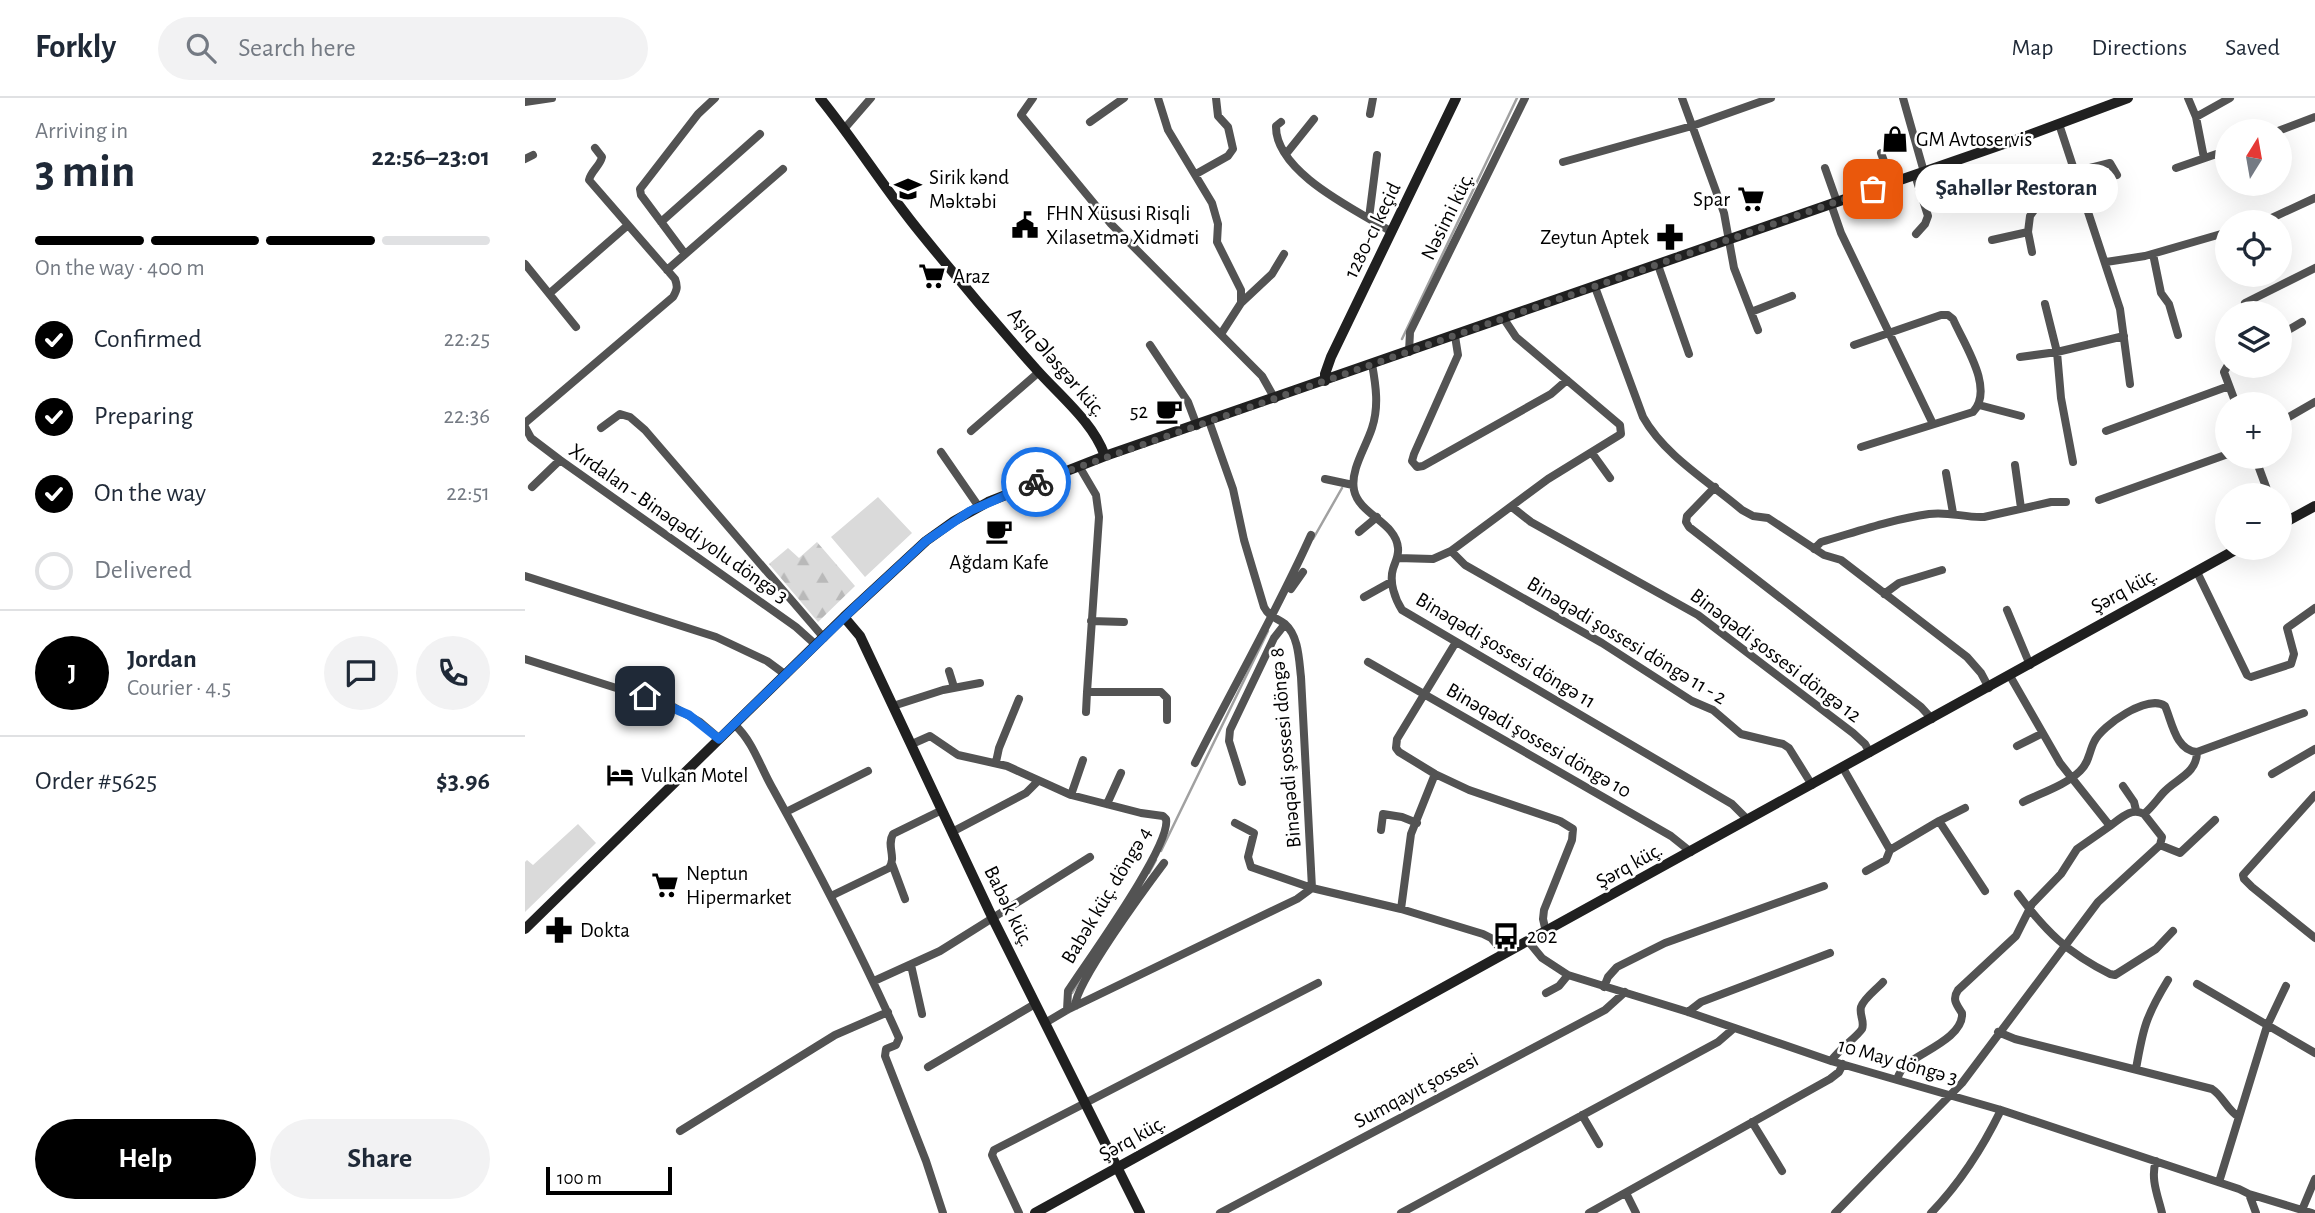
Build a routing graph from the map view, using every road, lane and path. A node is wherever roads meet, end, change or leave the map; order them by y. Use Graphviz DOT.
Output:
graph roads {
  1 [pos="552,98"];
  2 [pos="715,98"];
  3 [pos="820,98"];
  4 [pos="871,98"];
  5 [pos="1033,98"];
  6 [pos="1124,98"];
  7 [pos="1158,98"];
  8 [pos="1216,98"];
  9 [pos="1373,98"];
  10 [pos="1457,98"];
  11 [pos="1525,98"];
  12 [pos="1682,98"];
  13 [pos="1770,98"];
  14 [pos="1903,98"];
  15 [pos="2128,98"];
  16 [pos="2188,98"];
  17 [pos="2230,98"];
  18 [pos="525,102"];
  19 [pos="1370,114"];
  20 [pos="2196,117"];
  21 [pos="2315,117"];
  22 [pos="1314,119"];
  23 [pos="1090,122"];
  24 [pos="1281,122"];
  25 [pos="2059,124"];
  26 [pos="1692,125"];
  27 [pos="2293,125"];
  28 [pos="845,128"];
  29 [pos="760,134"];
  30 [pos="595,148"];
  31 [pos="1881,153"];
  32 [pos="1286,154"];
  33 [pos="2215,154"];
  34 [pos="1377,155"];
  35 [pos="2204,158"];
  36 [pos="1563,162"];
  37 [pos="1825,168"];
  38 [pos="2176,168"];
  39 [pos="783,169"];
  40 [pos="2074,172"];
  41 [pos="1920,173"];
  42 [pos="1196,174"];
  43 [pos="2117,175"];
  44 [pos="1892,183"];
  45 [pos="2081,193"];
  46 [pos="2315,198"];
  47 [pos="1834,203"];
  48 [pos="2289,210"];
  49 [pos="1369,218"];
  50 [pos="661,222"];
  51 [pos="628,225"];
  52 [pos="1392,232"];
  53 [pos="2028,232"];
  54 [pos="1916,234"];
  55 [pos="2215,236"];
  56 [pos="1728,240"];
  57 [pos="1992,240"];
  58 [pos="2032,252"];
  59 [pos="685,254"];
  60 [pos="1284,254"];
  61 [pos="2153,254"];
  62 [pos="2106,262"];
  63 [pos="525,264"];
  64 [pos="1658,265"];
  65 [pos="2315,268"];
  66 [pos="667,270"];
  67 [pos="1595,287"];
  68 [pos="550,293"];
  69 [pos="1792,296"];
  70 [pos="2249,301"];
  71 [pos="1241,303"];
  72 [pos="2045,304"];
  73 [pos="1751,312"];
  74 [pos="1504,319"];
  75 [pos="2302,322"];
  76 [pos="576,327"];
  77 [pos="2292,328"];
  78 [pos="1758,330"];
  79 [pos="1221,334"];
  80 [pos="1889,334"];
  81 [pos="2124,335"];
  82 [pos="2178,335"];
  83 [pos="1455,336"];
  84 [pos="1150,345"];
  85 [pos="1854,345"];
  86 [pos="1409,352"];
  87 [pos="2057,352"];
  88 [pos="1689,354"];
  89 [pos="2020,357"];
  90 [pos="1372,364"];
  91 [pos="1039,372"];
  92 [pos="2226,378"];
  93 [pos="1567,380"];
  94 [pos="1325,381"];
  95 [pos="2130,384"];
  96 [pos="2229,386"];
  97 [pos="2231,392"];
  98 [pos="1275,399"];
  99 [pos="2315,402"];
  100 [pos="1979,405"];
  101 [pos="2292,415"];
  102 [pos="2021,416"];
  103 [pos="1209,421"];
  104 [pos="1933,424"];
  105 [pos="525,425"];
  106 [pos="1196,426"];
  107 [pos="601,428"];
  108 [pos="971,430"];
  109 [pos="2106,431"];
  110 [pos="1861,447"];
  111 [pos="941,452"];
  112 [pos="1592,453"];
  113 [pos="1105,456"];
  114 [pos="2215,459"];
  115 [pos="560,460"];
  116 [pos="2073,462"];
  117 [pos="2015,465"];
  118 [pos="1079,466"];
  119 [pos="1946,473"];
  120 [pos="1610,478"];
  121 [pos="1325,479"];
  122 [pos="1353,485"];
  123 [pos="1715,487"];
  124 [pos="532,488"];
  125 [pos="2099,500"];
  126 [pos="2066,502"];
  127 [pos="2315,506"];
  128 [pos="979,507"];
  129 [pos="1511,507"];
  130 [pos="2021,508"];
  131 [pos="1953,513"];
  132 [pos="1377,517"];
  133 [pos="2292,518"];
  134 [pos="1359,531"];
  135 [pos="1311,535"];
  136 [pos="1814,549"];
  137 [pos="1451,551"];
  138 [pos="1398,558"];
  139 [pos="2218,560"];
  140 [pos="1942,570"];
  141 [pos="1303,572"];
  142 [pos="2197,572"];
  143 [pos="525,576"];
  144 [pos="1391,582"];
  145 [pos="1884,594"];
  146 [pos="1364,597"];
  147 [pos="2315,608"];
  148 [pos="2007,610"];
  149 [pos="844,617"];
  150 [pos="1278,620"];
  151 [pos="1091,621"];
  152 [pos="1124,622"];
  153 [pos="820,641"];
  154 [pos="1456,642"];
  155 [pos="525,659"];
  156 [pos="1368,662"];
  157 [pos="2030,665"];
  158 [pos="949,671"];
  159 [pos="786,675"];
  160 [pos="2010,676"];
  161 [pos="980,683"];
  162 [pos="954,687"];
  163 [pos="1989,688"];
  164 [pos="1087,692"];
  165 [pos="1425,695"];
  166 [pos="1019,699"];
  167 [pos="893,706"];
  168 [pos="1086,712"];
  169 [pos="2304,713"];
  170 [pos="1932,719"];
  171 [pos="1167,720"];
  172 [pos="735,725"];
  173 [pos="2041,734"];
  174 [pos="719,739"];
  175 [pos="912,744"];
  176 [pos="2017,746"];
  177 [pos="2315,749"];
  178 [pos="2197,752"];
  179 [pos="1870,753"];
  180 [pos="1083,760"];
  181 [pos="996,762"];
  182 [pos="1195,763"];
  183 [pos="1843,768"];
  184 [pos="868,771"];
  185 [pos="1121,773"];
  186 [pos="1435,774"];
  187 [pos="2272,774"];
  188 [pos="2072,778"];
  189 [pos="1038,781"];
  190 [pos="1242,782"];
  191 [pos="1812,785"];
  192 [pos="2123,786"];
  193 [pos="1071,795"];
  194 [pos="2315,795"];
  195 [pos="2023,802"];
  196 [pos="1107,804"];
  197 [pos="1965,808"];
  198 [pos="942,810"];
  199 [pos="786,812"];
  200 [pos="2140,812"];
  201 [pos="1747,819"];
  202 [pos="2215,820"];
  203 [pos="1939,821"];
  204 [pos="1235,823"];
  205 [pos="1417,823"];
  206 [pos="2110,826"];
  207 [pos="1381,830"];
  208 [pos="953,831"];
  209 [pos="2160,845"];
  210 [pos="1889,850"];
  211 [pos="1691,852"];
  212 [pos="1090,857"];
  213 [pos="1164,863"];
  214 [pos="892,864"];
  215 [pos="1866,871"];
  216 [pos="1824,887"];
  217 [pos="1312,888"];
  218 [pos="1985,891"];
  219 [pos="2018,894"];
  220 [pos="831,896"];
  221 [pos="905,900"];
  222 [pos="1401,909"];
  223 [pos="2030,909"];
  224 [pos="993,919"];
  225 [pos="525,929"];
  226 [pos="2173,931"];
  227 [pos="1546,932"];
  228 [pos="2315,938"];
  229 [pos="1528,941"];
  230 [pos="2064,946"];
  231 [pos="1504,953"];
  232 [pos="1830,953"];
  233 [pos="911,965"];
  234 [pos="1568,975"];
  235 [pos="2168,980"];
  236 [pos="874,981"];
  237 [pos="1883,982"];
  238 [pos="1318,983"];
  239 [pos="2197,984"];
  240 [pos="2286,986"];
  241 [pos="1604,987"];
  242 [pos="1625,992"];
  243 [pos="1546,993"];
  244 [pos="1035,1004"];
  245 [pos="1071,1008"];
  246 [pos="887,1012"];
  247 [pos="1688,1012"];
  248 [pos="922,1014"];
  249 [pos="1045,1023"];
  250 [pos="2267,1026"];
  251 [pos="1734,1029"];
  252 [pos="1998,1032"];
  253 [pos="2315,1053"];
  254 [pos="1831,1061"];
  255 [pos="1843,1064"];
  256 [pos="928,1067"];
  257 [pos="2136,1069"];
  258 [pos="1896,1079"];
  259 [pos="1952,1094"];
  260 [pos="1084,1103"];
  261 [pos="2001,1110"];
  262 [pos="1583,1115"];
  263 [pos="2239,1117"];
  264 [pos="1752,1122"];
  265 [pos="680,1131"];
  266 [pos="1599,1144"];
  267 [pos="2156,1161"];
  268 [pos="1117,1168"];
  269 [pos="1782,1171"];
  270 [pos="2315,1179"];
  271 [pos="2219,1182"];
  272 [pos="1626,1193"];
  273 [pos="2249,1194"];
  274 [pos="2307,1211"];
  275 [pos="943,1213"];
  276 [pos="1019,1213"];
  277 [pos="1035,1213"];
  278 [pos="1140,1213"];
  279 [pos="1220,1213"];
  280 [pos="1401,1213"];
  281 [pos="1589,1213"];
  282 [pos="1636,1213"];
  283 [pos="1835,1213"];
  284 [pos="1931,1213"];
  285 [pos="2162,1213"];
  286 [pos="2256,1213"];
  1 -- 18 [label="street"];
  2 -- 50 [label="street"];
  3 -- 28 [label="main road, Aşıq Ələsgər küç."];
  4 -- 28 [label="street"];
  5 -- 79 [label="street"];
  6 -- 23 [label="street"];
  7 -- 42 [label="street"];
  8 -- 42 [label="street"];
  9 -- 19 [label="street"];
  10 -- 52 [label="main road, 1280-cı keçid"];
  11 -- 86 [label="street, Nəsimi küç."];
  12 -- 26 [label="street"];
  13 -- 26 [label="street"];
  14 -- 41 [label="street"];
  15 -- 25 [label="main road"];
  16 -- 20 [label="street"];
  17 -- 20 [label="street"];
  20 -- 35 [label="street"];
  21 -- 27 [label="street"];
  22 -- 32 [label="street"];
  24 -- 32 [label="street"];
  25 -- 40 [label="street"];
  25 -- 41 [label="main road"];
  26 -- 36 [label="street"];
  26 -- 56 [label="street"];
  28 -- 91 [label="main road, Aşıq Ələsgər küç."];
  29 -- 50 [label="street"];
  30 -- 51 [label="street"];
  31 -- 44 [label="street"];
  32 -- 49 [label="street"];
  33 -- 35 [label="street"];
  34 -- 49 [label="street"];
  35 -- 38 [label="street"];
  37 -- 47 [label="street"];
  39 -- 59 [label="street"];
  40 -- 43 [label="street"];
  40 -- 45 [label="street"];
  41 -- 44 [label="main road"];
  41 -- 54 [label="street"];
  42 -- 71 [label="street"];
  44 -- 47 [label="main road"];
  45 -- 53 [label="street"];
  45 -- 62 [label="street"];
  46 -- 48 [label="street"];
  47 -- 56 [label="main road"];
  47 -- 80 [label="street"];
  49 -- 52 [label="street"];
  50 -- 59 [label="street"];
  51 -- 66 [label="street"];
  51 -- 68 [label="street"];
  52 -- 94 [label="main road, 1280-cı keçid"];
  53 -- 57 [label="street"];
  53 -- 58 [label="street"];
  55 -- 61 [label="street"];
  56 -- 64 [label="main road"];
  56 -- 73 [label="street"];
  59 -- 66 [label="street"];
  60 -- 71 [label="street"];
  61 -- 62 [label="street"];
  61 -- 82 [label="street"];
  62 -- 81 [label="street"];
  63 -- 68 [label="street"];
  64 -- 67 [label="main road"];
  64 -- 88 [label="street"];
  65 -- 70 [label="street"];
  66 -- 105 [label="street"];
  67 -- 74 [label="main road"];
  67 -- 123 [label="street"];
  68 -- 76 [label="street"];
  69 -- 73 [label="street"];
  71 -- 79 [label="street"];
  72 -- 87 [label="street"];
  73 -- 78 [label="street"];
  74 -- 83 [label="main road"];
  74 -- 93 [label="street"];
  75 -- 77 [label="street"];
  79 -- 98 [label="street"];
  80 -- 85 [label="street"];
  80 -- 100 [label="street"];
  80 -- 104 [label="street"];
  81 -- 87 [label="street"];
  81 -- 95 [label="street"];
  83 -- 86 [label="main road"];
  83 -- 93 [label="street"];
  84 -- 106 [label="street"];
  86 -- 90 [label="main road"];
  87 -- 89 [label="street"];
  87 -- 116 [label="street"];
  90 -- 94 [label="main road"];
  90 -- 122 [label="street"];
  91 -- 108 [label="street"];
  91 -- 113 [label="main road, Aşıq Ələsgər küç."];
  92 -- 96 [label="street"];
  93 -- 112 [label="street"];
  94 -- 98 [label="main road"];
  96 -- 97 [label="street"];
  96 -- 109 [label="street"];
  98 -- 103 [label="main road"];
  99 -- 101 [label="street"];
  100 -- 102 [label="street"];
  100 -- 104 [label="street"];
  103 -- 106 [label="main road"];
  103 -- 150 [label="street, Binəqədi şossesi döngə 8"];
  104 -- 110 [label="street"];
  105 -- 115 [label="street, Xırdalan - Binəqədi yolu döngə 3"];
  106 -- 113 [label="main road"];
  107 -- 153 [label="street"];
  111 -- 128 [label="street"];
  112 -- 120 [label="street"];
  112 -- 129 [label="street"];
  113 -- 118 [label="main road"];
  114 -- 125 [label="street"];
  115 -- 124 [label="street"];
  115 -- 153 [label="street, Xırdalan - Binəqədi yolu döngə 3"];
  117 -- 130 [label="street"];
  118 -- 128 [label="main road"];
  118 -- 151 [label="street"];
  119 -- 131 [label="street"];
  121 -- 122 [label="street"];
  122 -- 132 [label="street"];
  123 -- 136 [label="street"];
  123 -- 170 [label="street"];
  126 -- 130 [label="street"];
  127 -- 133 [label="main road"];
  128 -- 149 [label="main road"];
  129 -- 137 [label="street"];
  129 -- 179 [label="street, Binəqədi şossesi döngə 12"];
  130 -- 131 [label="street"];
  131 -- 136 [label="street"];
  132 -- 134 [label="street"];
  132 -- 138 [label="street"];
  135 -- 150 [label="street"];
  136 -- 145 [label="street"];
  137 -- 138 [label="street"];
  137 -- 191 [label="street, Binəqədi şossesi döngə 11 - 2"];
  138 -- 144 [label="street, Binəqədi şossesi döngə 11"];
  139 -- 142 [label="main road, Şərq küç."];
  140 -- 145 [label="street"];
  141 -- 150 [label="street"];
  142 -- 147 [label="street"];
  142 -- 157 [label="main road, Şərq küç."];
  143 -- 159 [label="street"];
  144 -- 146 [label="street"];
  144 -- 154 [label="street, Binəqədi şossesi döngə 11"];
  145 -- 163 [label="street"];
  148 -- 157 [label="street"];
  149 -- 153 [label="main road"];
  149 -- 167 [label="main road, Babək küç."];
  150 -- 182 [label="street"];
  150 -- 190 [label="street"];
  150 -- 217 [label="street, Binəqədi şossesi döngə 8"];
  151 -- 152 [label="street"];
  151 -- 164 [label="street"];
  153 -- 159 [label="main road"];
  154 -- 165 [label="street"];
  154 -- 201 [label="street, Binəqədi şossesi döngə 11"];
  155 -- 174 [label="street"];
  156 -- 165 [label="street, Binəqədi şossesi döngə 10"];
  157 -- 160 [label="main road, Şərq küç."];
  158 -- 162 [label="street"];
  159 -- 172 [label="main road"];
  160 -- 163 [label="main road, Şərq küç."];
  160 -- 173 [label="street"];
  161 -- 162 [label="street"];
  162 -- 167 [label="street"];
  163 -- 170 [label="main road, Şərq küç."];
  164 -- 168 [label="street"];
  164 -- 171 [label="street"];
  165 -- 186 [label="street"];
  165 -- 211 [label="street, Binəqədi şossesi döngə 10"];
  166 -- 181 [label="street"];
  167 -- 175 [label="main road, Babək küç."];
  169 -- 178 [label="street"];
  170 -- 179 [label="main road, Şərq küç."];
  172 -- 174 [label="main road"];
  172 -- 199 [label="street"];
  173 -- 176 [label="street"];
  173 -- 188 [label="street"];
  174 -- 225 [label="main road"];
  175 -- 181 [label="street, Babək küç. döngə 4"];
  175 -- 198 [label="main road, Babək küç."];
  177 -- 187 [label="street"];
  178 -- 188 [label="street"];
  178 -- 200 [label="street"];
  179 -- 183 [label="main road, Şərq küç."];
  180 -- 193 [label="street"];
  181 -- 189 [label="street, Babək küç. döngə 4"];
  183 -- 191 [label="main road, Şərq küç."];
  183 -- 210 [label="street"];
  184 -- 199 [label="street"];
  185 -- 196 [label="street"];
  186 -- 205 [label="street"];
  186 -- 227 [label="street"];
  188 -- 195 [label="street"];
  188 -- 206 [label="street"];
  189 -- 193 [label="street, Babək küç. döngə 4"];
  189 -- 208 [label="street"];
  191 -- 201 [label="main road, Şərq küç."];
  192 -- 200 [label="street"];
  193 -- 196 [label="street, Babək küç. döngə 4"];
  194 -- 228 [label="street"];
  196 -- 245 [label="street, Babək küç. döngə 4"];
  197 -- 203 [label="street"];
  198 -- 208 [label="main road, Babək küç."];
  198 -- 214 [label="street"];
  199 -- 220 [label="street"];
  200 -- 206 [label="street"];
  200 -- 209 [label="street"];
  201 -- 211 [label="main road, Şərq küç."];
  202 -- 209 [label="street"];
  203 -- 210 [label="street"];
  203 -- 218 [label="street"];
  204 -- 217 [label="street"];
  205 -- 207 [label="street"];
  205 -- 222 [label="street"];
  206 -- 223 [label="street"];
  208 -- 224 [label="main road, Babək küç."];
  209 -- 230 [label="street"];
  210 -- 215 [label="street"];
  211 -- 227 [label="main road, Şərq küç."];
  212 -- 224 [label="street"];
  213 -- 245 [label="street"];
  214 -- 220 [label="street"];
  214 -- 221 [label="street"];
  216 -- 241 [label="street"];
  217 -- 222 [label="street"];
  217 -- 245 [label="street"];
  219 -- 223 [label="street"];
  220 -- 236 [label="street"];
  222 -- 231 [label="street"];
  223 -- 230 [label="street"];
  223 -- 258 [label="street"];
  224 -- 233 [label="street"];
  224 -- 244 [label="main road, Babək küç."];
  226 -- 230 [label="street"];
  227 -- 229 [label="main road, Şərq küç."];
  229 -- 231 [label="main road, Şərq küç."];
  229 -- 234 [label="street, 10 May döngə 3"];
  230 -- 252 [label="street"];
  231 -- 268 [label="main road, Şərq küç."];
  232 -- 247 [label="street"];
  233 -- 236 [label="street"];
  233 -- 248 [label="street"];
  234 -- 241 [label="street, 10 May döngə 3"];
  234 -- 243 [label="street"];
  235 -- 257 [label="street"];
  236 -- 246 [label="street"];
  237 -- 254 [label="street"];
  238 -- 260 [label="street"];
  239 -- 250 [label="street"];
  240 -- 250 [label="street"];
  241 -- 242 [label="street, 10 May döngə 3"];
  242 -- 247 [label="street, 10 May döngə 3"];
  242 -- 279 [label="street, Sumqayıt şossesi"];
  244 -- 249 [label="main road, Babək küç."];
  244 -- 256 [label="street"];
  245 -- 249 [label="street"];
  246 -- 265 [label="street"];
  246 -- 275 [label="street"];
  247 -- 251 [label="street, 10 May döngə 3"];
  249 -- 260 [label="main road, Babək küç."];
  250 -- 253 [label="street"];
  250 -- 263 [label="street"];
  251 -- 254 [label="street, 10 May döngə 3"];
  251 -- 262 [label="street"];
  252 -- 257 [label="street"];
  252 -- 259 [label="street"];
  254 -- 255 [label="street, 10 May döngə 3"];
  255 -- 258 [label="street, 10 May döngə 3"];
  255 -- 264 [label="street"];
  257 -- 263 [label="street"];
  258 -- 259 [label="street, 10 May döngə 3"];
  259 -- 261 [label="street, 10 May döngə 3"];
  259 -- 283 [label="street"];
  260 -- 268 [label="main road, Babək küç."];
  260 -- 276 [label="street"];
  261 -- 267 [label="street, 10 May döngə 3"];
  261 -- 284 [label="street"];
  262 -- 266 [label="street"];
  262 -- 280 [label="street"];
  263 -- 271 [label="street"];
  264 -- 269 [label="street"];
  264 -- 272 [label="street"];
  267 -- 271 [label="street, 10 May döngə 3"];
  267 -- 285 [label="street"];
  268 -- 277 [label="main road, Şərq küç."];
  268 -- 278 [label="main road, Babək küç."];
  270 -- 274 [label="street"];
  271 -- 273 [label="street, 10 May döngə 3"];
  272 -- 281 [label="street"];
  272 -- 282 [label="street"];
  273 -- 274 [label="street, 10 May döngə 3"];
  273 -- 286 [label="street"];
}
